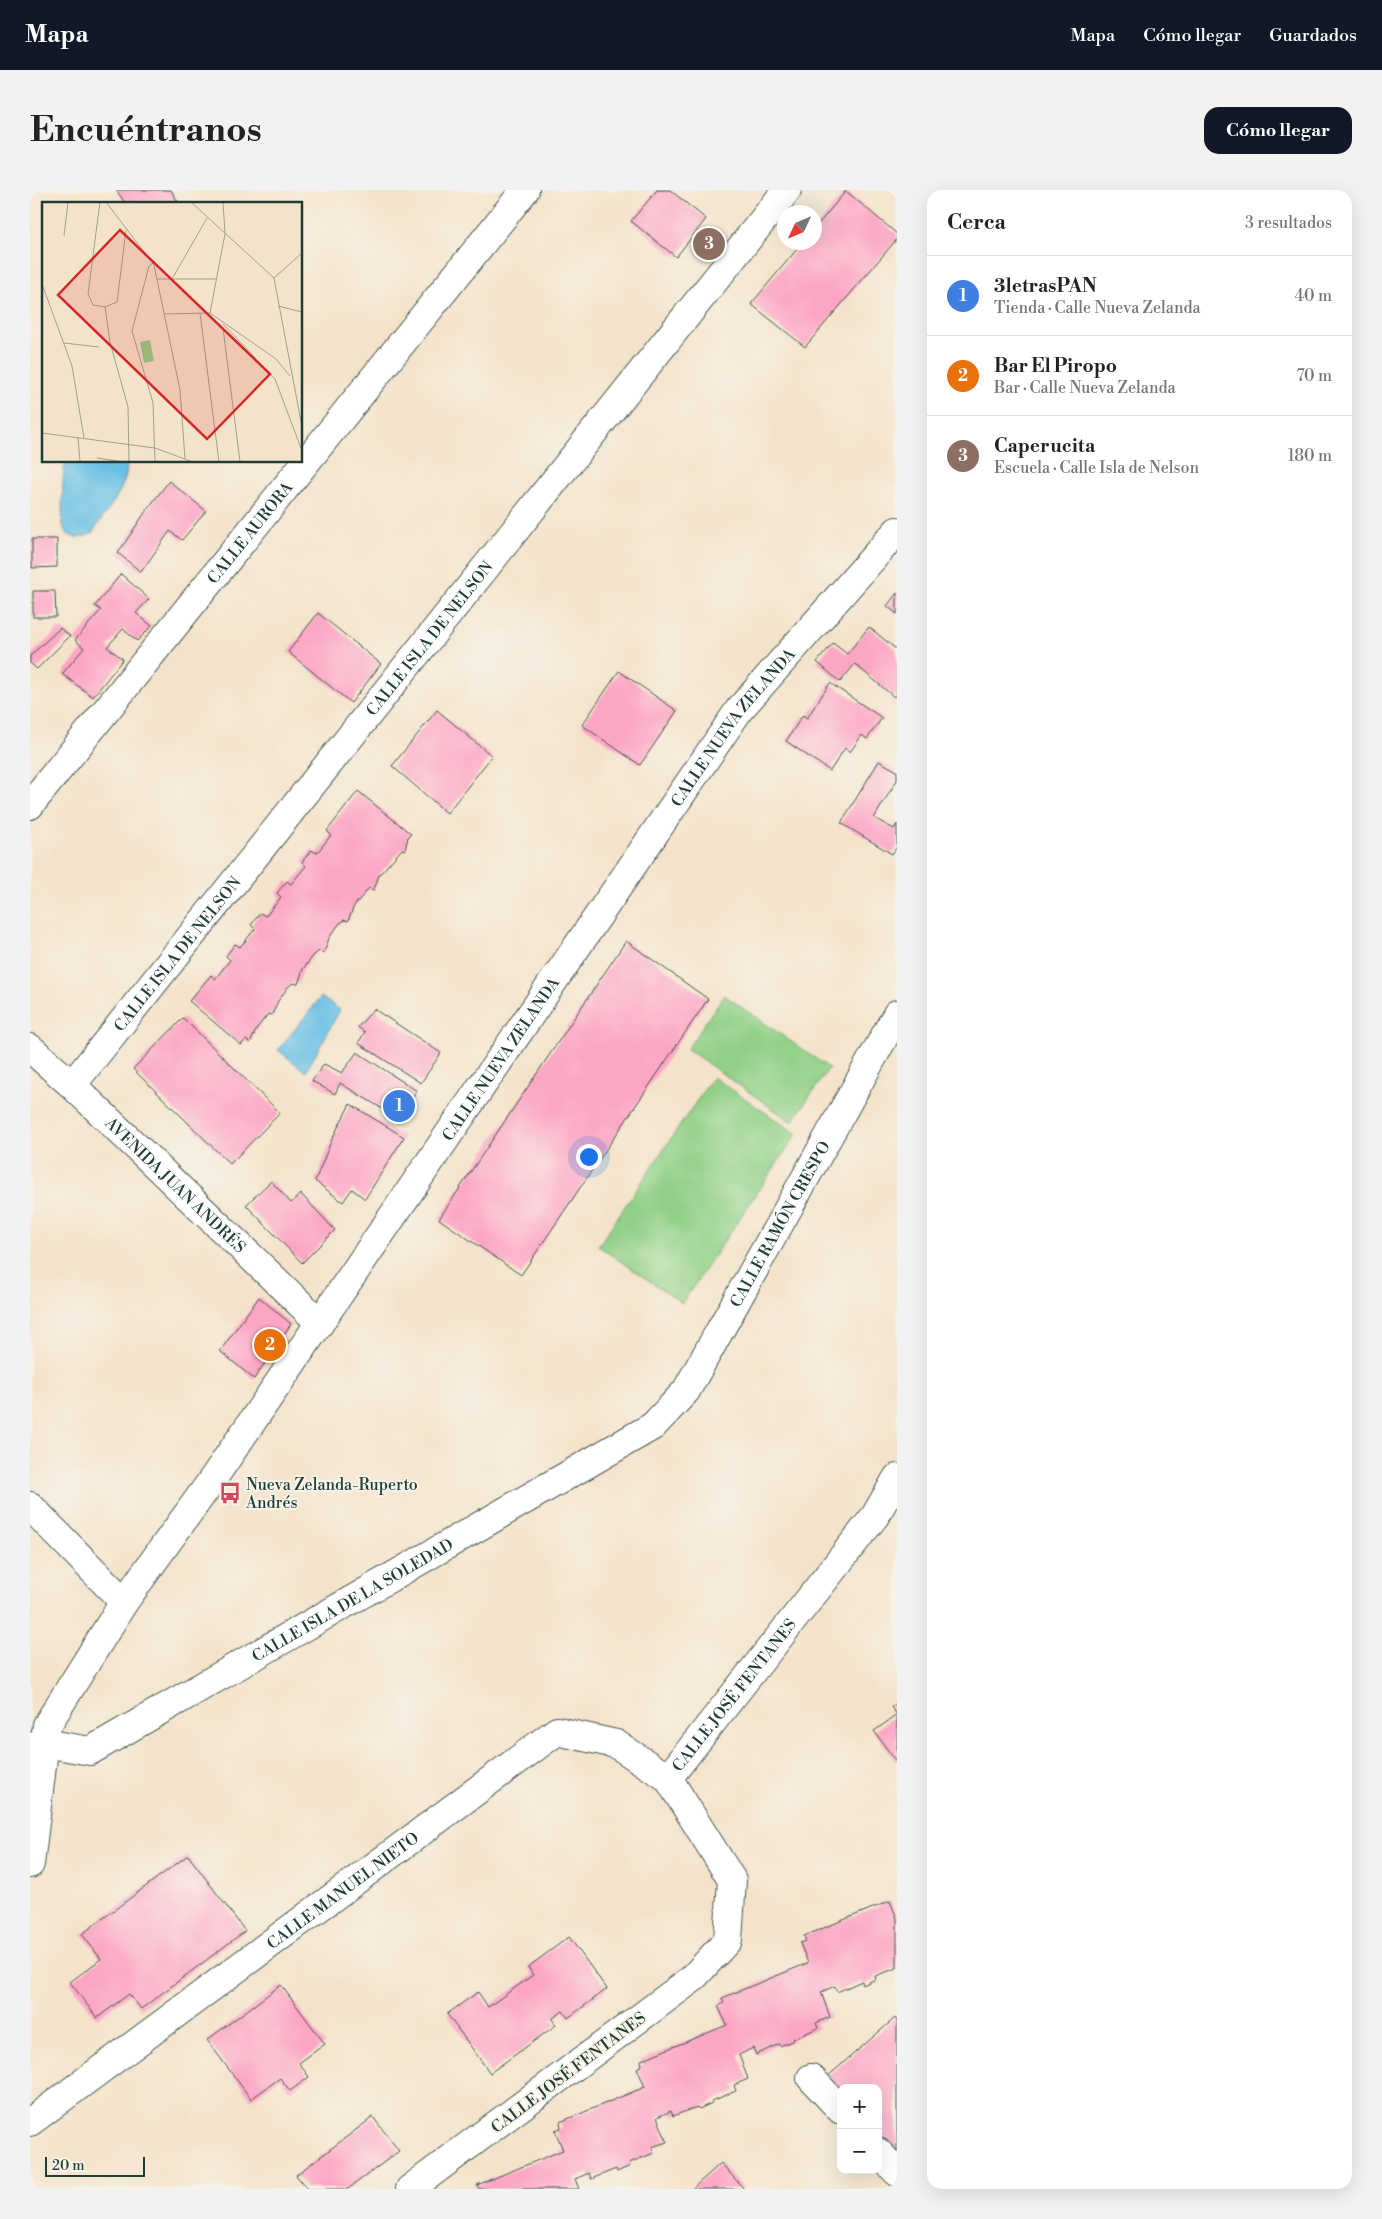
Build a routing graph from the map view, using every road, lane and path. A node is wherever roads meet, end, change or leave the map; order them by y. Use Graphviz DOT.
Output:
graph roads {
  1 [pos="525,190"];
  2 [pos="787,190"];
  3 [pos="897,531"];
  4 [pos="30,806"];
  5 [pos="897,1014"];
  6 [pos="30,1048"];
  7 [pos="72,1085"];
  8 [pos="320,1323"];
  9 [pos="653,1426"];
  10 [pos="897,1478"];
  11 [pos="30,1506"];
  12 [pos="124,1602"];
  13 [pos="38,1737"];
  14 [pos="668,1778"];
  15 [pos="30,1864"];
  16 [pos="811,2078"];
  17 [pos="837,2106"];
  18 [pos="30,2122"];
  19 [pos="882,2156"];
  20 [pos="897,2172"];
  21 [pos="410,2189"];
  1 -- 4 [label="street, CALLE AURORA"];
  2 -- 7 [label="street, CALLE ISLA DE NELSON"];
  3 -- 8 [label="street, CALLE NUEVA ZELANDA"];
  5 -- 9 [label="street, CALLE RAMÓN CRESPO"];
  6 -- 7 [label="street, AVENIDA JUAN ANDRÉS"];
  7 -- 8 [label="street, AVENIDA JUAN ANDRÉS"];
  8 -- 12 [label="street, CALLE NUEVA ZELANDA"];
  9 -- 13 [label="street, CALLE ISLA DE LA SOLEDAD"];
  10 -- 14 [label="street, CALLE JOSÉ FENTANES"];
  11 -- 12 [label="street"];
  12 -- 13 [label="street, CALLE NUEVA ZELANDA"];
  13 -- 15 [label="street"];
  14 -- 18 [label="street, CALLE MANUEL NIETO"];
  14 -- 21 [label="street, CALLE JOSÉ FENTANES"];
  16 -- 17 [label="street"];
  19 -- 20 [label="street"];
}
